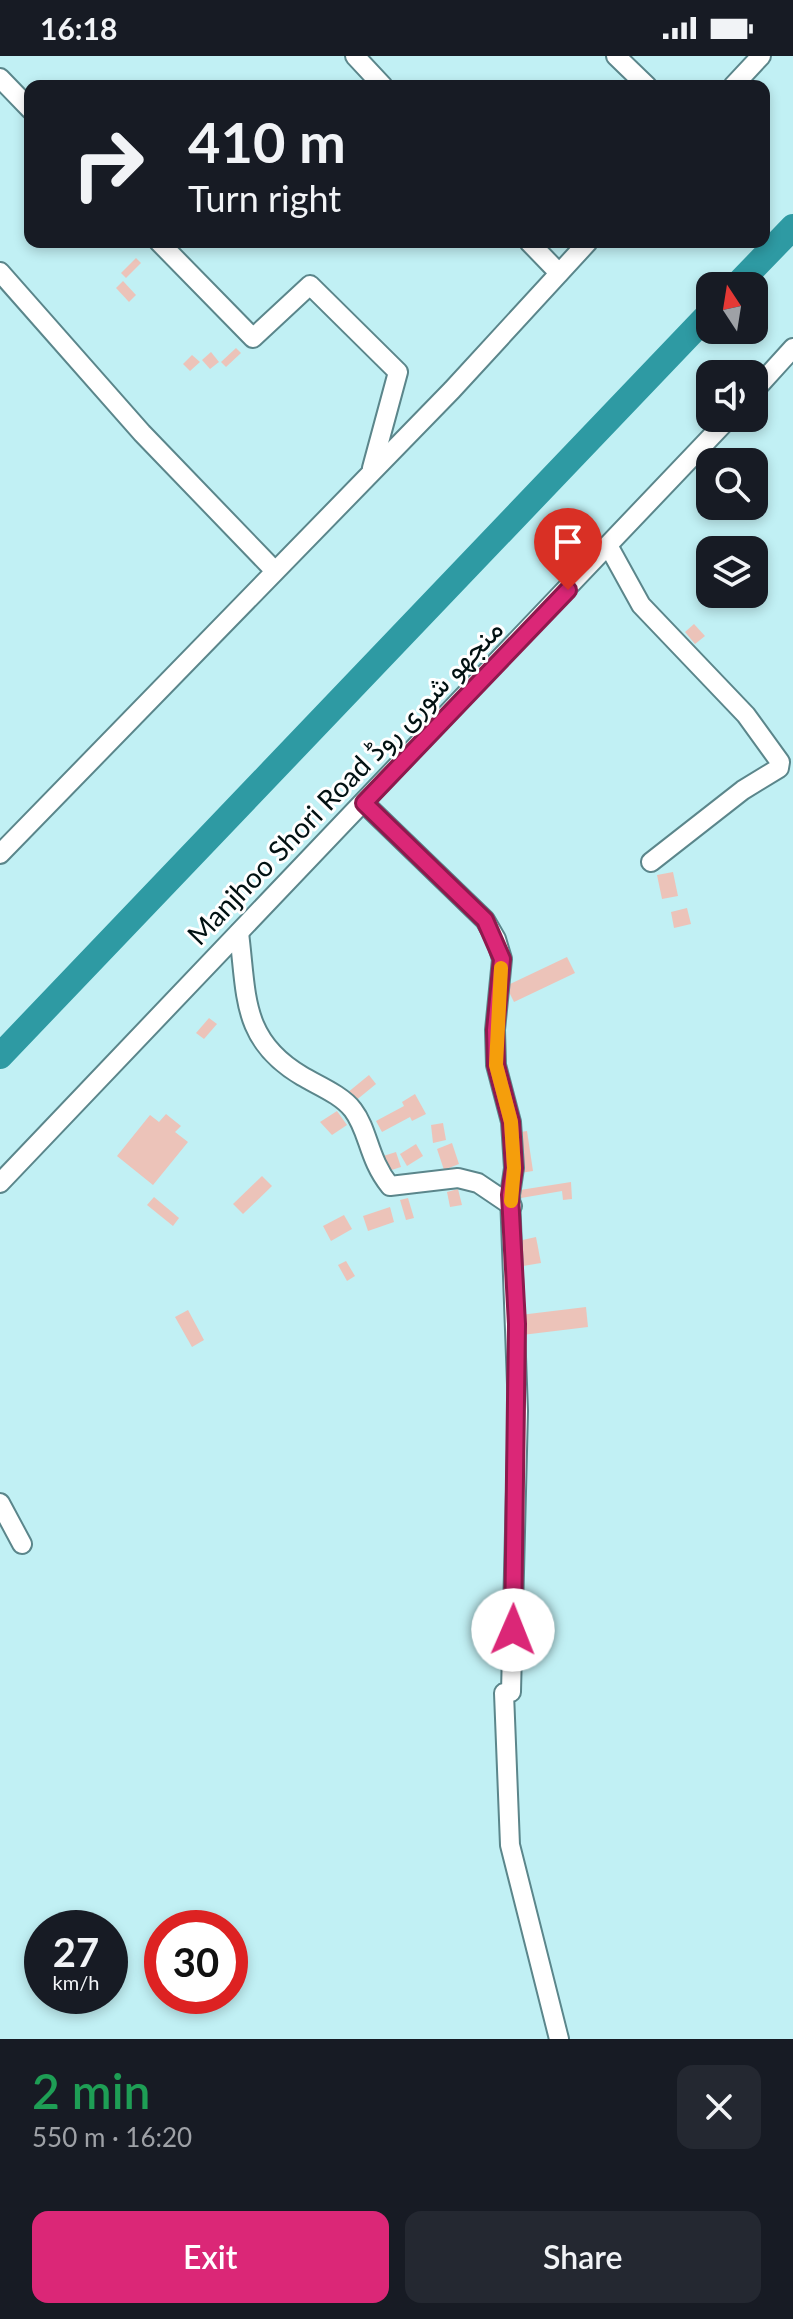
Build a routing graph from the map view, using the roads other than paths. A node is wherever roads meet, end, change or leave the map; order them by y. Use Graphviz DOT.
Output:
graph roads {
  1 [pos="355,56"];
  2 [pos="616,56"];
  3 [pos="761,56"];
  4 [pos="0,78"];
  5 [pos="377,80"];
  6 [pos="641,80"];
  7 [pos="739,80"];
  8 [pos="24,103"];
  9 [pos="165,248"];
  10 [pos="535,248"];
  11 [pos="582,248"];
  12 [pos="0,272"];
  13 [pos="559,273"];
  14 [pos="793,348"];
  15 [pos="768,376"];
  16 [pos="716,432"];
  17 [pos="372,471"];
  18 [pos="609,547"];
  19 [pos="274,570"];
  20 [pos="364,803"];
  21 [pos="0,854"];
  22 [pos="651,862"];
  23 [pos="239,933"];
  24 [pos="0,1183"];
  25 [pos="512,1206"];
  26 [pos="0,1503"];
  27 [pos="22,1544"];
  28 [pos="559,2039"];
  1 -- 5 [label="street"];
  2 -- 6 [label="street"];
  3 -- 7 [label="street"];
  4 -- 8 [label="street"];
  9 -- 17 [label="street"];
  10 -- 13 [label="street"];
  11 -- 13 [label="street"];
  12 -- 19 [label="street"];
  13 -- 17 [label="street"];
  14 -- 15 [label="street"];
  16 -- 18 [label="street, Manjhoo Shori Road منجھو شوری روڈ"];
  17 -- 19 [label="street"];
  18 -- 20 [label="street, Manjhoo Shori Road منجھو شوری روڈ"];
  18 -- 22 [label="street"];
  19 -- 21 [label="street"];
  20 -- 23 [label="street, Manjhoo Shori Road منجھو شوری روڈ"];
  20 -- 25 [label="street"];
  23 -- 24 [label="street, Manjhoo Shori Road منجھو شوری روڈ"];
  23 -- 25 [label="street"];
  25 -- 28 [label="street"];
  26 -- 27 [label="street"];
}
